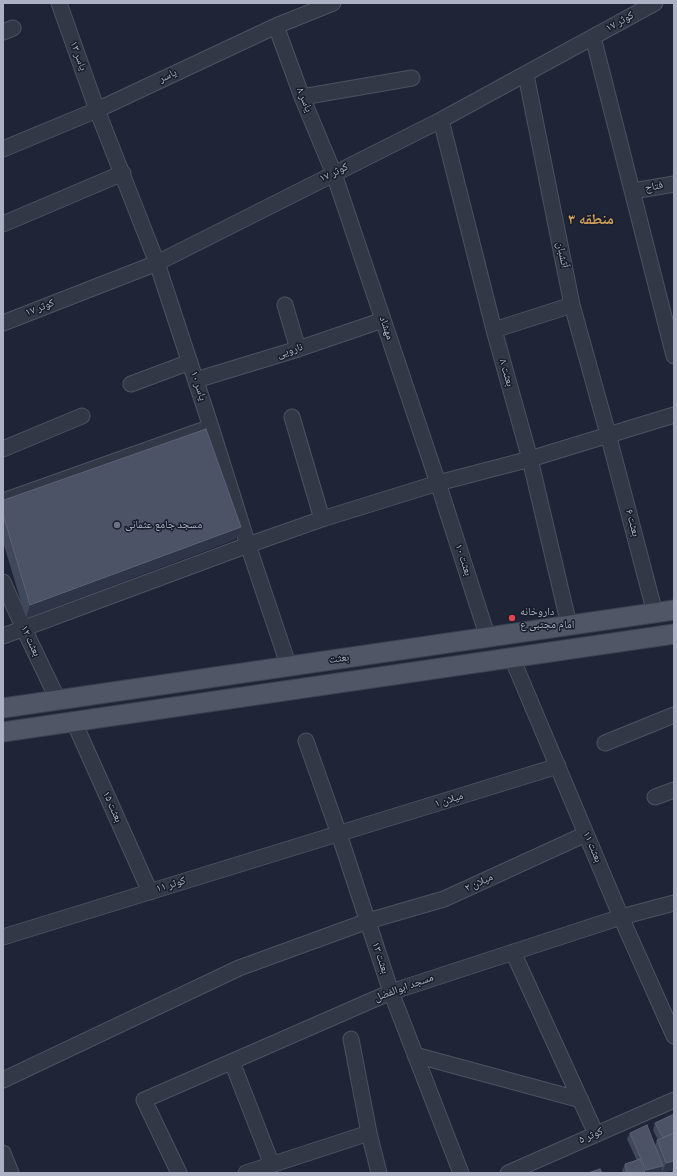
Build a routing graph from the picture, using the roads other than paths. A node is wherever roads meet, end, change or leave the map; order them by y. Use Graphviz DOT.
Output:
graph roads {
  1 [pos="59,3"];
  2 [pos="655,3"];
  3 [pos="328,4"];
  4 [pos="276,26"];
  5 [pos="593,37"];
  6 [pos="526,74"];
  7 [pos="412,78"];
  8 [pos="302,97"];
  9 [pos="97,110"];
  10 [pos="441,120"];
  11 [pos="3,149"];
  12 [pos="123,173"];
  13 [pos="334,174"];
  14 [pos="674,184"];
  15 [pos="633,191"];
  16 [pos="3,224"];
  17 [pos="157,263"];
  18 [pos="285,305"];
  19 [pos="572,305"];
  20 [pos="383,320"];
  21 [pos="3,323"];
  22 [pos="494,330"];
  23 [pos="298,349"];
  24 [pos="674,356"];
  25 [pos="190,362"];
  26 [pos="196,380"];
  27 [pos="131,384"];
  28 [pos="674,415"];
  29 [pos="82,416"];
  30 [pos="292,417"];
  31 [pos="211,427"];
  32 [pos="608,434"];
  33 [pos="3,449"];
  34 [pos="530,459"];
  35 [pos="438,483"];
  36 [pos="3,501"];
  37 [pos="322,519"];
  38 [pos="248,545"];
  39 [pos="3,582"];
  40 [pos="674,610"];
  41 [pos="655,613"];
  42 [pos="569,625"];
  43 [pos="24,629"];
  44 [pos="674,634"];
  45 [pos="3,636"];
  46 [pos="488,638"];
  47 [pos="512,658"];
  48 [pos="289,667"];
  49 [pos="58,700"];
  50 [pos="6,707"];
  51 [pos="674,716"];
  52 [pos="74,722"];
  53 [pos="8,731"];
  54 [pos="306,741"];
  55 [pos="605,743"];
  56 [pos="558,766"];
  57 [pos="674,790"];
  58 [pos="655,797"];
  59 [pos="339,834"];
  60 [pos="586,834"];
  61 [pos="150,892"];
  62 [pos="674,903"];
  63 [pos="621,917"];
  64 [pos="368,921"];
  65 [pos="3,937"];
  66 [pos="513,952"];
  67 [pos="391,992"];
  68 [pos="674,1036"];
  69 [pos="351,1039"];
  70 [pos="416,1055"];
  71 [pos="232,1062"];
  72 [pos="3,1080"];
  73 [pos="581,1100"];
  74 [pos="674,1100"];
  75 [pos="369,1133"];
  76 [pos="596,1134"];
  77 [pos="3,1153"];
  78 [pos="272,1165"];
  79 [pos="11,1173"];
  80 [pos="179,1173"];
  81 [pos="246,1173"];
  82 [pos="379,1173"];
  83 [pos="461,1173"];
  84 [pos="508,1173"];
  1 -- 9 [label="street, یاسر ۱۳"];
  2 -- 5 [label="street, کوثر ۱۷"];
  3 -- 4 [label="street, یاسر"];
  4 -- 8 [label="street, یاسر ۸"];
  4 -- 9 [label="street, یاسر"];
  5 -- 6 [label="street, کوثر ۱۷"];
  5 -- 15 [label="street"];
  6 -- 10 [label="street, کوثر ۱۷"];
  6 -- 19 [label="street, آتشبان"];
  7 -- 8 [label="street"];
  8 -- 13 [label="street, یاسر ۸"];
  9 -- 11 [label="street, یاسر"];
  9 -- 12 [label="street, یاسر ۱۰"];
  10 -- 13 [label="street, کوثر ۱۷"];
  10 -- 22 [label="street, بعثت ۸"];
  12 -- 16 [label="street"];
  12 -- 17 [label="street, یاسر ۱۰"];
  13 -- 17 [label="street, کوثر ۱۷"];
  13 -- 20 [label="street, مهشاد"];
  14 -- 15 [label="street, فتاح"];
  15 -- 24 [label="street"];
  17 -- 21 [label="street, کوثر ۱۷"];
  17 -- 25 [label="street, یاسر ۱۰"];
  18 -- 23 [label="street"];
  19 -- 22 [label="street"];
  19 -- 32 [label="street, آتشبان"];
  20 -- 23 [label="street, نارویی"];
  20 -- 35 [label="street, مهشاد"];
  22 -- 34 [label="street, بعثت ۸"];
  23 -- 26 [label="street, نارویی"];
  25 -- 26 [label="street, یاسر ۱۰"];
  25 -- 27 [label="street"];
  26 -- 31 [label="street, یاسر ۱۰"];
  28 -- 32 [label="street"];
  29 -- 33 [label="street"];
  30 -- 37 [label="street"];
  31 -- 36 [label="street"];
  31 -- 38 [label="street, یاسر ۱۰"];
  32 -- 34 [label="street"];
  32 -- 41 [label="street, بعثت ۶"];
  34 -- 35 [label="street"];
  34 -- 42 [label="street, بعثت ۸"];
  35 -- 37 [label="street"];
  35 -- 46 [label="street, بعثت ۱۰"];
  37 -- 38 [label="street"];
  38 -- 43 [label="street"];
  38 -- 48 [label="street, یاسر ۱۰"];
  39 -- 43 [label="street, بعثت ۱۲"];
  40 -- 41 [label="main road, بعثت"];
  41 -- 42 [label="main road, بعثت"];
  42 -- 46 [label="main road, بعثت"];
  43 -- 45 [label="street"];
  43 -- 49 [label="street, بعثت ۱۲"];
  44 -- 47 [label="main road"];
  46 -- 48 [label="main road, بعثت"];
  47 -- 52 [label="main road"];
  47 -- 56 [label="street, بعثت ۱۱"];
  48 -- 49 [label="main road, بعثت"];
  49 -- 50 [label="main road, بعثت"];
  50 -- 53 [label="main road"];
  51 -- 55 [label="street"];
  52 -- 53 [label="main road"];
  52 -- 61 [label="street, بعثت ۱۵"];
  54 -- 59 [label="street, بعثت ۱۳"];
  56 -- 59 [label="street, میلان ۱"];
  56 -- 60 [label="street, بعثت ۱۱"];
  57 -- 58 [label="street"];
  59 -- 61 [label="street, کوثر ۱۱"];
  59 -- 64 [label="street, بعثت ۱۳"];
  60 -- 63 [label="street, بعثت ۱۱"];
  60 -- 64 [label="street, میلان ۲"];
  61 -- 65 [label="street, کوثر ۱۱"];
  62 -- 63 [label="street, مسجد ابوالفضل"];
  63 -- 66 [label="street, مسجد ابوالفضل"];
  63 -- 68 [label="street, بعثت ۱۱"];
  64 -- 67 [label="street, بعثت ۱۳"];
  64 -- 72 [label="street, میلان ۲"];
  66 -- 67 [label="street, مسجد ابوالفضل"];
  66 -- 73 [label="street"];
  67 -- 70 [label="street, بعثت ۱۳"];
  67 -- 71 [label="street, مسجد ابوالفضل"];
  69 -- 75 [label="street"];
  70 -- 73 [label="street"];
  70 -- 83 [label="street, بعثت ۱۳"];
  71 -- 78 [label="street"];
  71 -- 80 [label="street, مسجد ابوالفضل"];
  73 -- 76 [label="street"];
  74 -- 76 [label="street, کوثر ۵"];
  75 -- 78 [label="street"];
  75 -- 82 [label="street"];
  76 -- 84 [label="street, کوثر ۵"];
  77 -- 79 [label="street"];
  78 -- 81 [label="street"];
}
